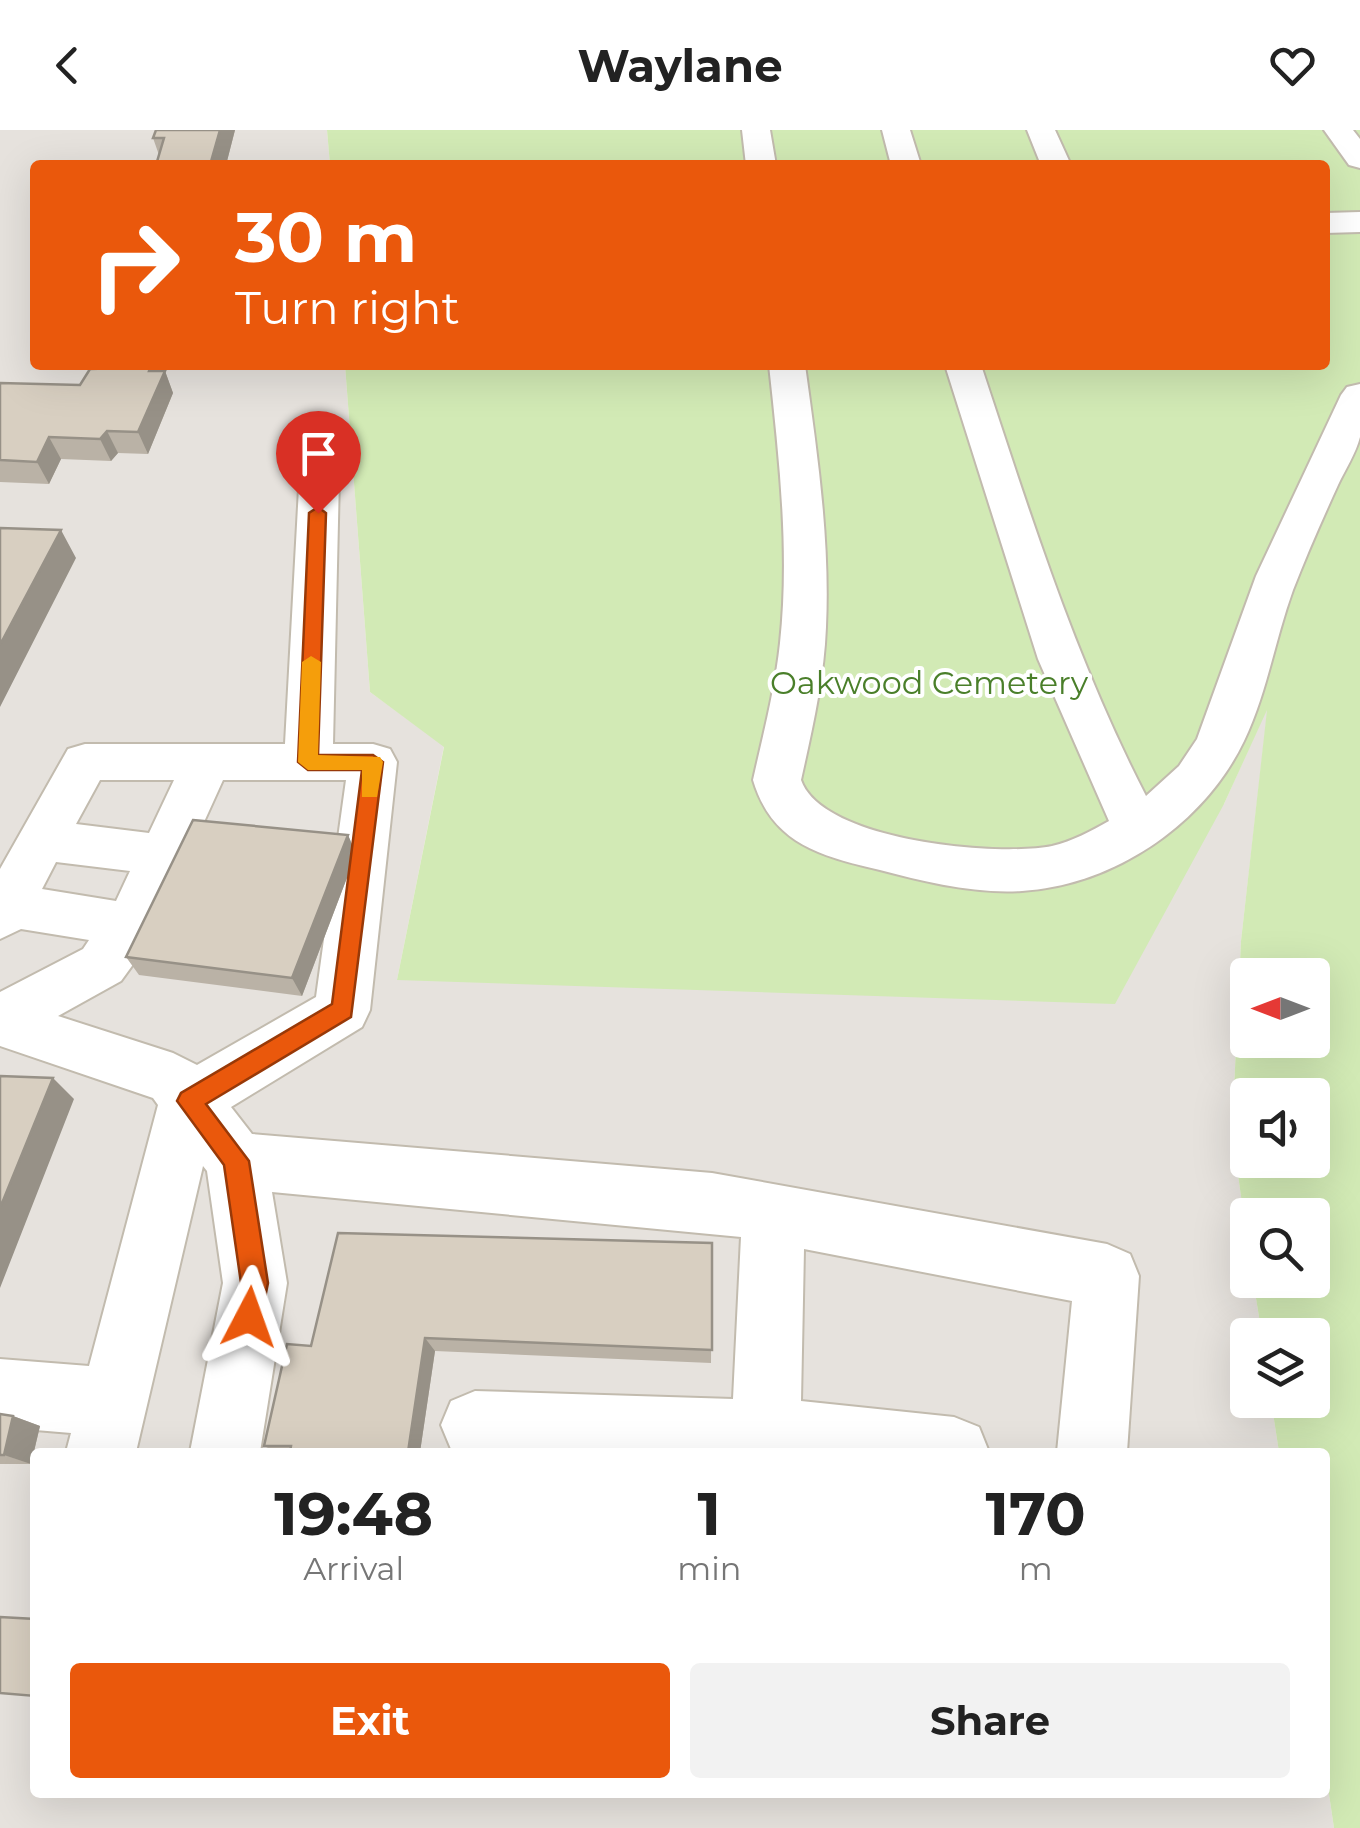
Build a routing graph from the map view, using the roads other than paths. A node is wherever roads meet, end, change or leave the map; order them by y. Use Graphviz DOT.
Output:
graph roads {
  1 [pos="756,130"];
  2 [pos="896,130"];
  3 [pos="1040,130"];
  4 [pos="1338,130"];
  5 [pos="1360,159"];
  6 [pos="760,160"];
  7 [pos="905,160"];
  8 [pos="1054,160"];
  9 [pos="1360,222"];
  10 [pos="1330,223"];
  11 [pos="788,370"];
  12 [pos="965,370"];
  13 [pos="1360,396"];
  14 [pos="321,433"];
  15 [pos="207,762"];
  16 [pos="308,762"];
  17 [pos="1138,828"];
  18 [pos="42,840"];
  19 [pos="164,855"];
  20 [pos="3,911"];
  21 [pos="131,926"];
  22 [pos="0,1021"];
  23 [pos="190,1101"];
  24 [pos="236,1161"];
  25 [pos="773,1214"];
  26 [pos="0,1393"];
  27 [pos="475,1425"];
  28 [pos="108,1428"];
  29 [pos="766,1435"];
  30 [pos="837,1445"];
  31 [pos="226,1448"];
  32 [pos="887,1448"];
  33 [pos="1092,1448"];
  1 -- 6 [label="lane"];
  2 -- 7 [label="lane"];
  3 -- 8 [label="lane"];
  4 -- 5 [label="lane"];
  9 -- 10 [label="lane"];
  11 -- 17 [label="lane"];
  12 -- 17 [label="lane"];
  13 -- 17 [label="lane"];
  14 -- 16 [label="lane"];
  15 -- 16 [label="lane"];
  15 -- 18 [label="lane"];
  15 -- 19 [label="lane"];
  16 -- 23 [label="lane"];
  18 -- 19 [label="lane"];
  18 -- 20 [label="lane"];
  19 -- 21 [label="lane"];
  20 -- 21 [label="lane"];
  21 -- 22 [label="lane"];
  22 -- 23 [label="lane"];
  23 -- 24 [label="lane"];
  23 -- 28 [label="lane"];
  24 -- 25 [label="lane"];
  24 -- 31 [label="lane"];
  25 -- 29 [label="lane"];
  25 -- 33 [label="lane"];
  26 -- 28 [label="lane"];
  27 -- 29 [label="lane"];
  29 -- 30 [label="lane"];
  30 -- 32 [label="lane"];
}
